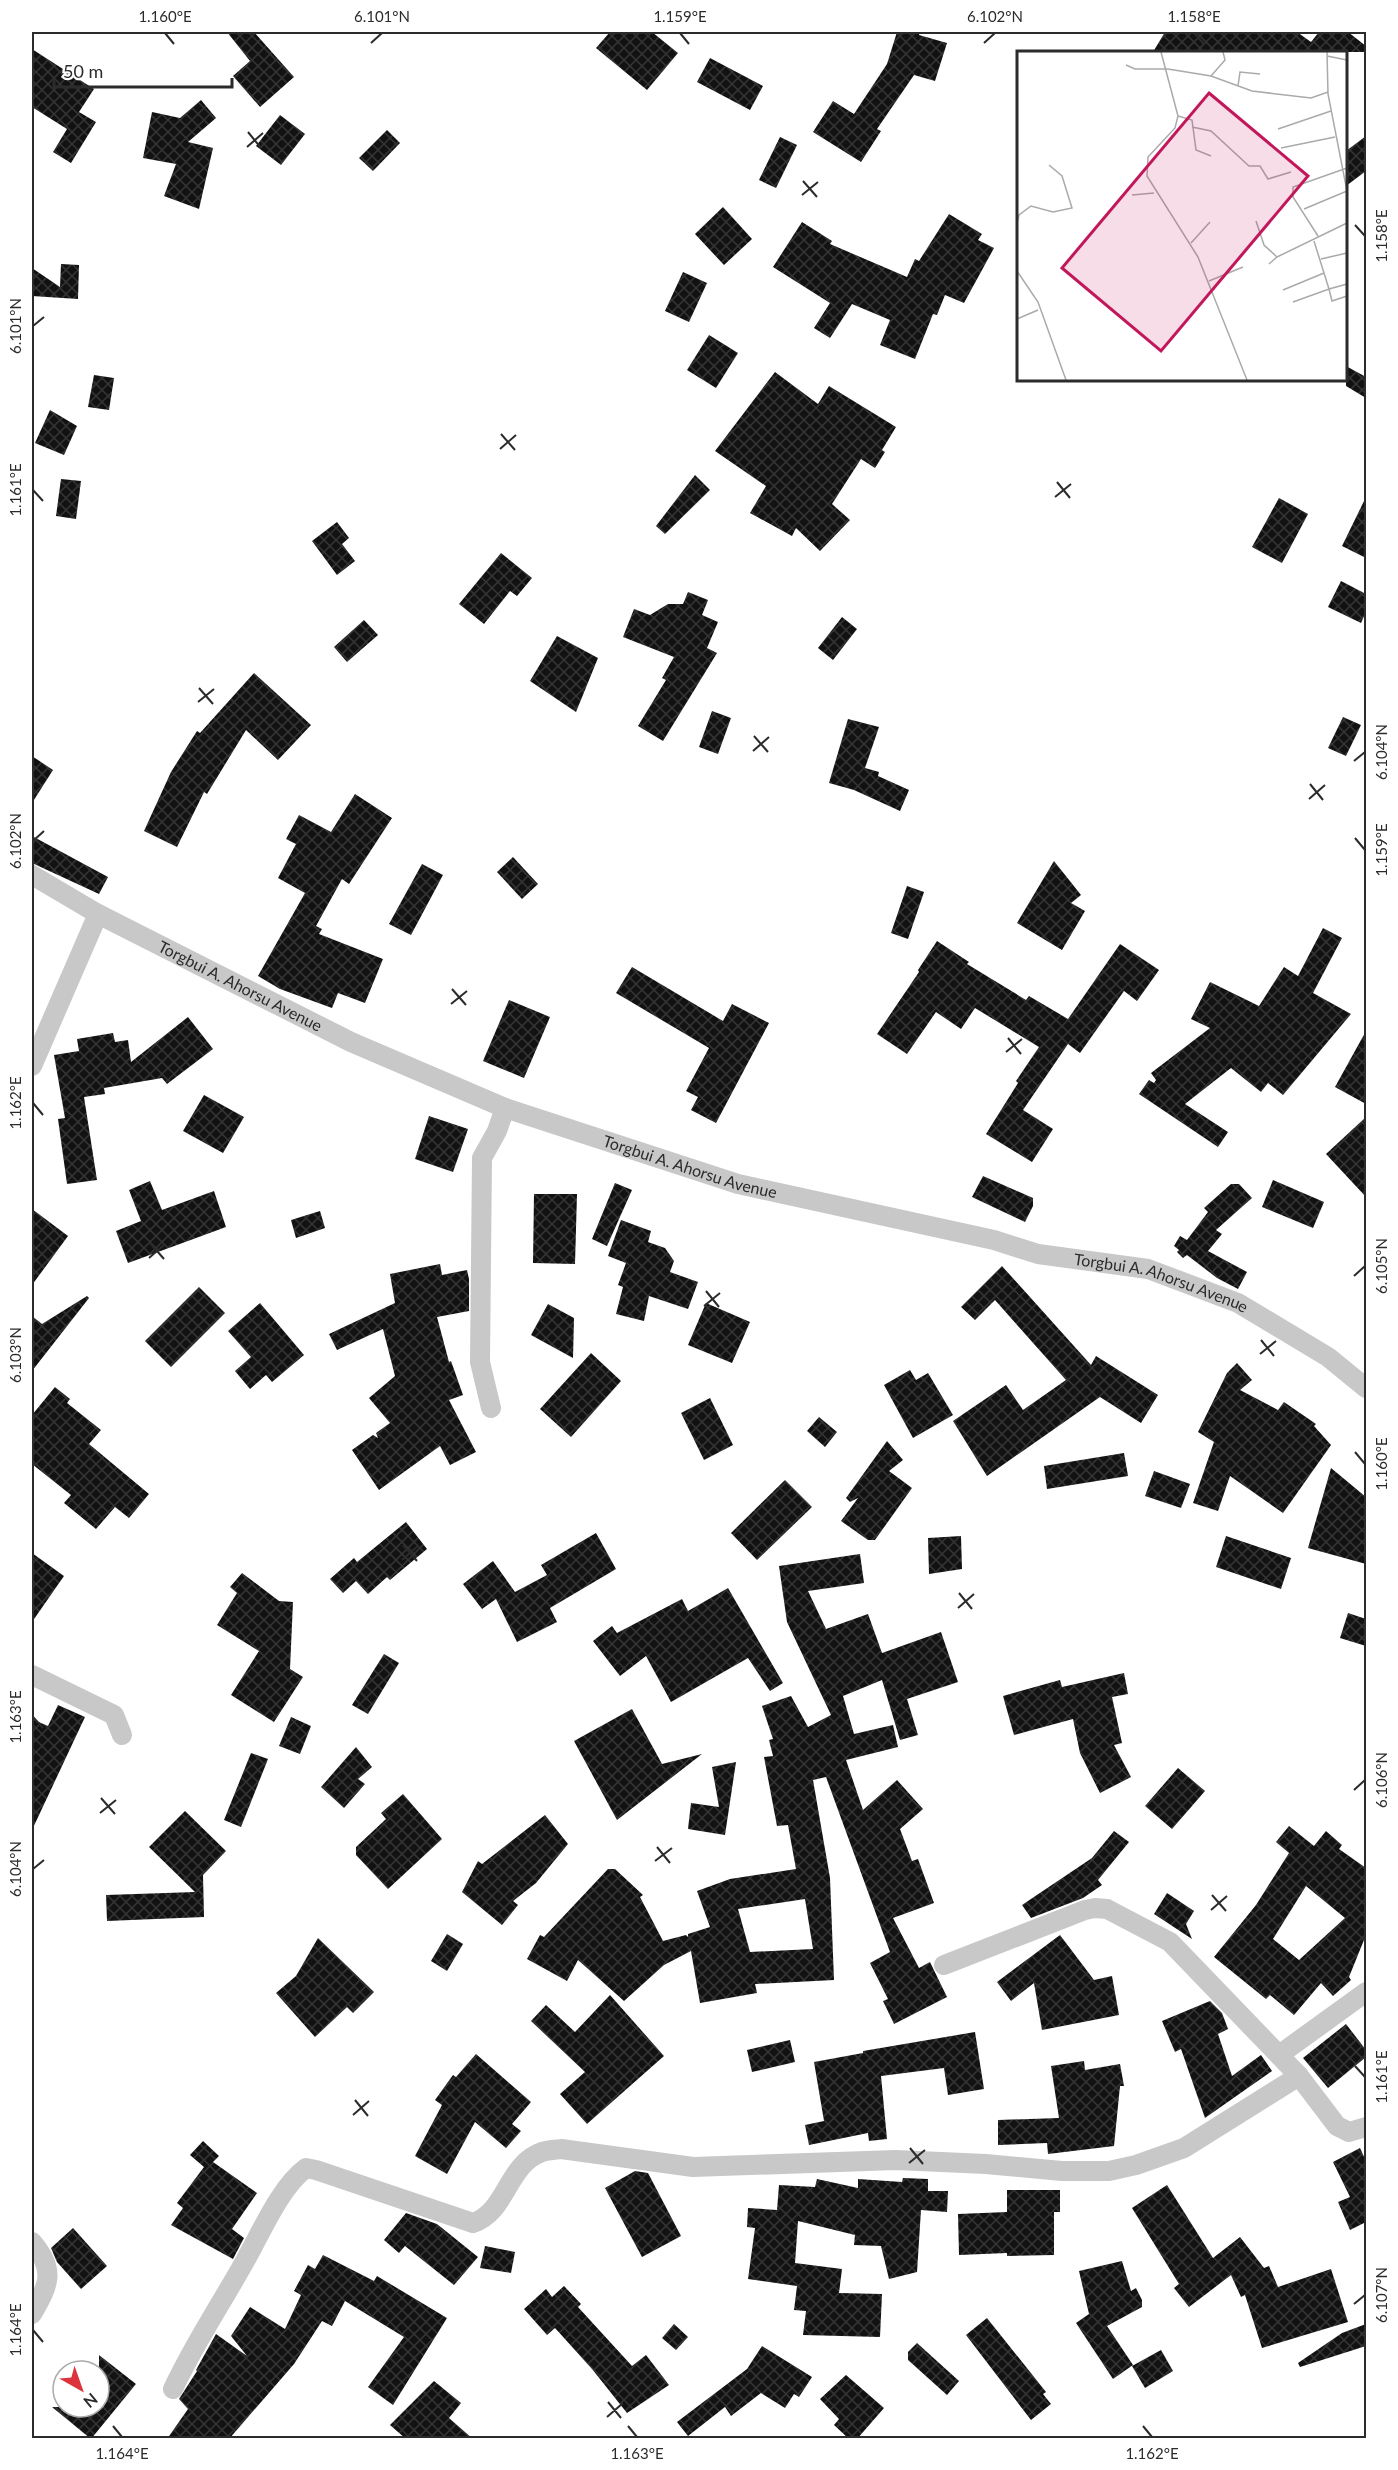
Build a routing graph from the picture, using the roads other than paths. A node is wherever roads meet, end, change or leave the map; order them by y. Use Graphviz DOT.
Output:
graph roads {
  1 [pos="32,874"];
  2 [pos="98,915"];
  3 [pos="32,1066"];
  4 [pos="505,1108"];
  5 [pos="1366,1388"];
  6 [pos="491,1408"];
  7 [pos="32,1675"];
  8 [pos="122,1735"];
  9 [pos="944,1965"];
  10 [pos="1366,1992"];
  11 [pos="1279,2055"];
  12 [pos="1299,2076"];
  13 [pos="1366,2127"];
  14 [pos="32,2242"];
  15 [pos="32,2314"];
  16 [pos="173,2390"];
  1 -- 2 [label="street, Torgbui A. Ahorsu Avenue"];
  2 -- 3 [label="street"];
  2 -- 4 [label="street, Torgbui A. Ahorsu Avenue"];
  4 -- 5 [label="street, Torgbui A. Ahorsu Avenue"];
  4 -- 6 [label="street"];
  7 -- 8 [label="street"];
  9 -- 11 [label="street"];
  10 -- 11 [label="street"];
  11 -- 12 [label="street"];
  12 -- 13 [label="street"];
  12 -- 16 [label="street"];
  14 -- 15 [label="street"];
}
